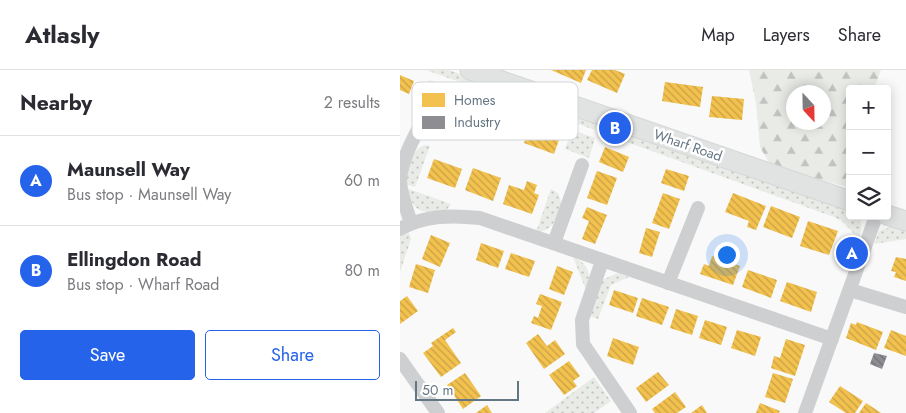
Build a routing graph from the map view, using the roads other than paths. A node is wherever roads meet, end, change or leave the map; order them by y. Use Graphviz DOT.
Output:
graph roads {
  1 [pos="470,70"];
  2 [pos="505,82"];
  3 [pos="578,107"];
  4 [pos="413,140"];
  5 [pos="582,165"];
  6 [pos="846,199"];
  7 [pos="698,208"];
  8 [pos="891,216"];
  9 [pos="875,220"];
  10 [pos="906,221"];
  11 [pos="406,226"];
  12 [pos="554,243"];
  13 [pos="602,261"];
  14 [pos="668,283"];
  15 [pos="850,290"];
  16 [pos="906,307"];
  17 [pos="832,339"];
  18 [pos="400,358"];
  19 [pos="438,413"];
  20 [pos="630,413"];
  21 [pos="805,413"];
  1 -- 2 [label="main road, Wharf Road"];
  3 -- 6 [label="main road, Wharf Road"];
  4 -- 11 [label="street"];
  5 -- 12 [label="street"];
  7 -- 14 [label="street"];
  8 -- 10 [label="main road"];
  9 -- 15 [label="street"];
  11 -- 12 [label="street"];
  12 -- 13 [label="street"];
  13 -- 14 [label="street"];
  13 -- 20 [label="street"];
  14 -- 17 [label="street"];
  15 -- 16 [label="street"];
  15 -- 17 [label="street"];
  17 -- 21 [label="street"];
  18 -- 19 [label="street"];
}
